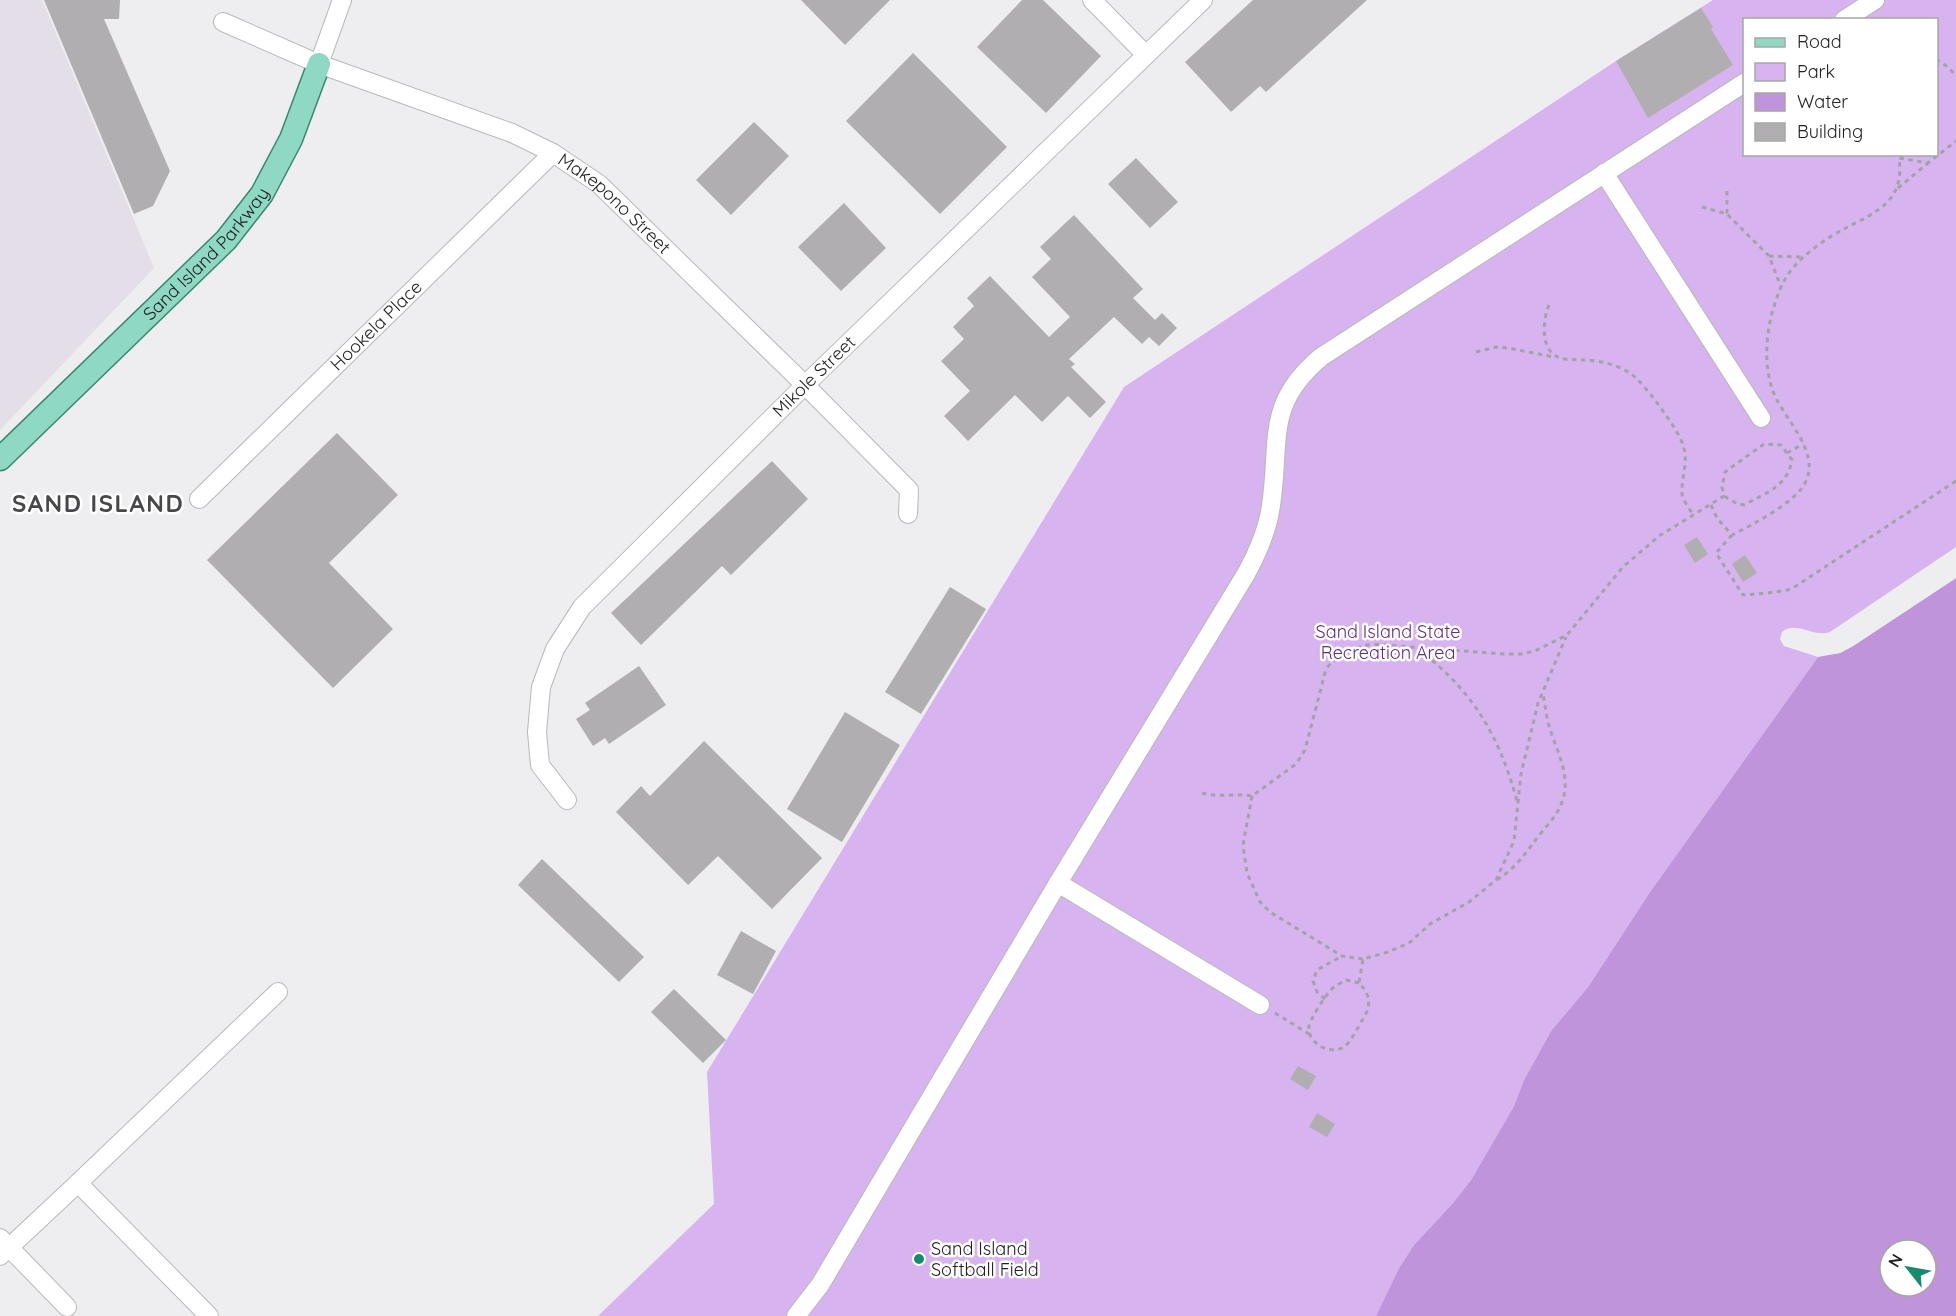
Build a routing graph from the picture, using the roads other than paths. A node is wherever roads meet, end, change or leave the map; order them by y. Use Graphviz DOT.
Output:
graph roads {
  1 [pos="342,0"];
  2 [pos="1092,0"];
  3 [pos="1203,0"];
  4 [pos="1875,0"];
  5 [pos="1847,18"];
  6 [pos="223,22"];
  7 [pos="1146,55"];
  8 [pos="319,64"];
  9 [pos="1743,84"];
  10 [pos="553,153"];
  11 [pos="1604,173"];
  12 [pos="805,385"];
  13 [pos="1761,418"];
  14 [pos="0,459"];
  15 [pos="199,499"];
  16 [pos="908,514"];
  17 [pos="567,800"];
  18 [pos="1058,883"];
  19 [pos="278,992"];
  20 [pos="1260,1005"];
  21 [pos="78,1183"];
  22 [pos="3,1247"];
  23 [pos="67,1307"];
  24 [pos="209,1316"];
  25 [pos="796,1316"];
  1 -- 8 [label="street, Sand Island Parkway"];
  2 -- 7 [label="street"];
  3 -- 7 [label="street, Mikole Street"];
  4 -- 5 [label="street"];
  6 -- 8 [label="street, Makepono Street"];
  7 -- 12 [label="street, Mikole Street"];
  8 -- 10 [label="street, Makepono Street"];
  8 -- 14 [label="main road, Sand Island Parkway"];
  9 -- 11 [label="street"];
  10 -- 12 [label="street, Makepono Street"];
  10 -- 15 [label="street, Hookela Place"];
  11 -- 13 [label="street"];
  11 -- 18 [label="street"];
  12 -- 16 [label="street, Makepono Street"];
  12 -- 17 [label="street, Mikole Street"];
  18 -- 20 [label="street"];
  18 -- 25 [label="street"];
  19 -- 21 [label="street"];
  21 -- 22 [label="street"];
  21 -- 24 [label="street"];
  22 -- 23 [label="street"];
}
